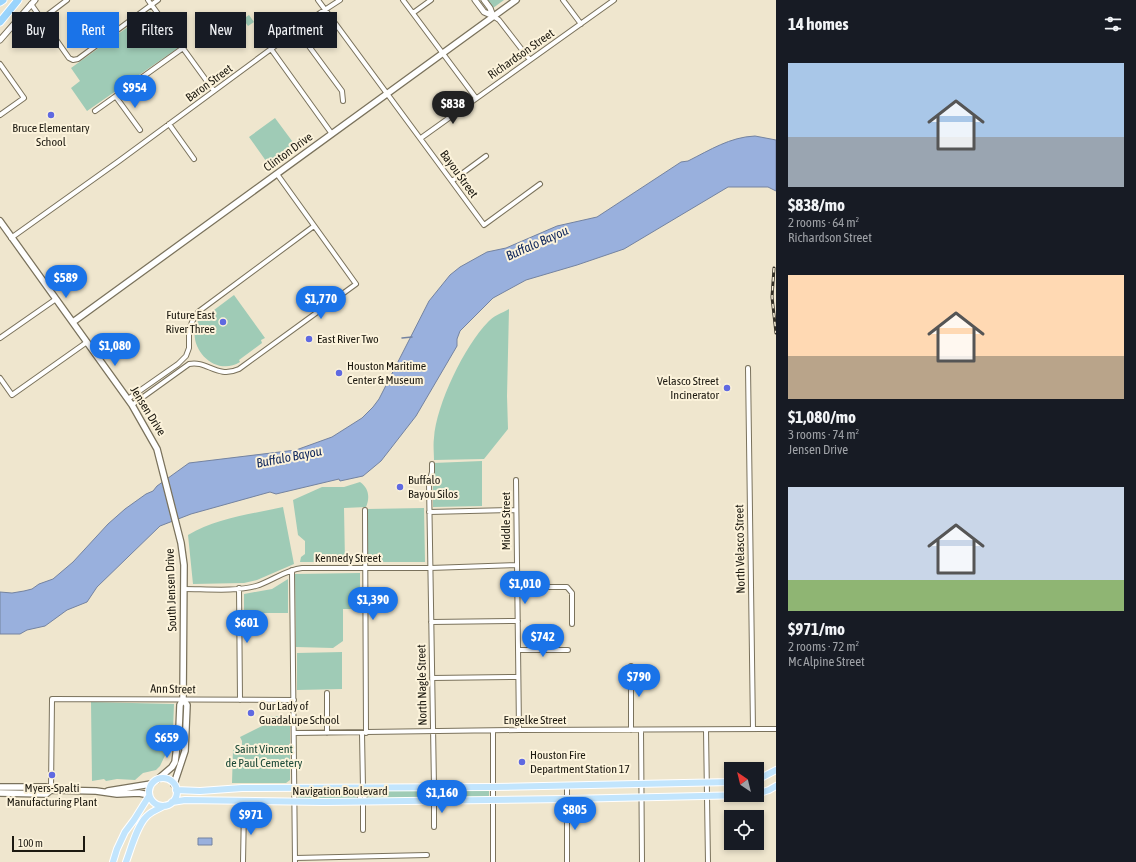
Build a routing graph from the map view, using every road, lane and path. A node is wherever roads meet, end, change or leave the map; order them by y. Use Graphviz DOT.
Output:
graph roads {
  1 [pos="3,0"];
  2 [pos="68,0"];
  3 [pos="148,0"];
  4 [pos="158,0"];
  5 [pos="318,0"];
  6 [pos="340,0"];
  7 [pos="403,0"];
  8 [pos="431,0"];
  9 [pos="475,0"];
  10 [pos="484,0"];
  11 [pos="516,0"];
  12 [pos="563,0"];
  13 [pos="614,0"];
  14 [pos="0,2"];
  15 [pos="16,2"];
  16 [pos="33,2"];
  17 [pos="152,5"];
  18 [pos="325,10"];
  19 [pos="38,12"];
  20 [pos="52,12"];
  21 [pos="157,12"];
  22 [pos="322,12"];
  23 [pos="413,13"];
  24 [pos="493,16"];
  25 [pos="0,22"];
  26 [pos="581,24"];
  27 [pos="0,40"];
  28 [pos="59,43"];
  29 [pos="183,48"];
  30 [pos="310,48"];
  31 [pos="271,49"];
  32 [pos="443,53"];
  33 [pos="530,60"];
  34 [pos="0,64"];
  35 [pos="214,91"];
  36 [pos="387,93"];
  37 [pos="116,97"];
  38 [pos="476,98"];
  39 [pos="343,101"];
  40 [pos="95,112"];
  41 [pos="0,115"];
  42 [pos="169,124"];
  43 [pos="140,130"];
  44 [pos="332,134"];
  45 [pos="421,138"];
  46 [pos="486,156"];
  47 [pos="194,159"];
  48 [pos="276,174"];
  49 [pos="452,181"];
  50 [pos="540,184"];
  51 [pos="0,222"];
  52 [pos="314,226"];
  53 [pos="11,238"];
  54 [pos="56,299"];
  55 [pos="73,322"];
  56 [pos="0,338"];
  57 [pos="87,342"];
  58 [pos="748,368"];
  59 [pos="0,378"];
  60 [pos="128,399"];
  61 [pos="132,405"];
  62 [pos="160,459"];
  63 [pos="432,464"];
  64 [pos="516,480"];
  65 [pos="365,510"];
  66 [pos="515,510"];
  67 [pos="429,512"];
  68 [pos="516,566"];
  69 [pos="364,567"];
  70 [pos="430,568"];
  71 [pos="292,570"];
  72 [pos="517,587"];
  73 [pos="239,588"];
  74 [pos="184,589"];
  75 [pos="518,621"];
  76 [pos="431,622"];
  77 [pos="572,624"];
  78 [pos="518,650"];
  79 [pos="568,650"];
  80 [pos="631,666"];
  81 [pos="518,677"];
  82 [pos="432,678"];
  83 [pos="327,693"];
  84 [pos="183,699"];
  85 [pos="240,700"];
  86 [pos="294,700"];
  87 [pos="753,729"];
  88 [pos="776,729"];
  89 [pos="493,730"];
  90 [pos="519,730"];
  91 [pos="631,730"];
  92 [pos="641,730"];
  93 [pos="706,730"];
  94 [pos="432,732"];
  95 [pos="294,733"];
  96 [pos="327,733"];
  97 [pos="364,733"];
  98 [pos="776,770"];
  99 [pos="764,776"];
  100 [pos="158,779"];
  101 [pos="724,782"];
  102 [pos="707,783"];
  103 [pos="151,784"];
  104 [pos="642,784"];
  105 [pos="567,785"];
  106 [pos="776,786"];
  107 [pos="0,787"];
  108 [pos="175,787"];
  109 [pos="434,787"];
  110 [pos="493,787"];
  111 [pos="294,788"];
  112 [pos="363,788"];
  113 [pos="51,790"];
  114 [pos="102,792"];
  115 [pos="764,792"];
  116 [pos="0,793"];
  117 [pos="149,796"];
  118 [pos="707,796"];
  119 [pos="724,796"];
  120 [pos="642,797"];
  121 [pos="567,799"];
  122 [pos="493,800"];
  123 [pos="434,801"];
  124 [pos="172,802"];
  125 [pos="295,802"];
  126 [pos="363,802"];
  127 [pos="164,806"];
  128 [pos="244,809"];
  129 [pos="434,827"];
  130 [pos="363,830"];
  131 [pos="117,849"];
  132 [pos="130,853"];
  133 [pos="367,856"];
  134 [pos="427,856"];
  135 [pos="295,860"];
  136 [pos="113,862"];
  137 [pos="126,862"];
  138 [pos="243,862"];
  139 [pos="367,862"];
  140 [pos="493,862"];
  141 [pos="567,862"];
  142 [pos="642,862"];
  143 [pos="708,862"];
  1 -- 14 [label="highway"];
  2 -- 20 [label="street"];
  3 -- 17 [label="street"];
  4 -- 17 [label="street"];
  5 -- 18 [label="street, Bayou Street"];
  6 -- 18 [label="street, Baron Street"];
  7 -- 23 [label="street"];
  8 -- 23 [label="street"];
  9 -- 24 [label="street"];
  10 -- 24 [label="street"];
  11 -- 24 [label="main road, Clinton Drive"];
  12 -- 26 [label="street"];
  13 -- 26 [label="street, Richardson Street"];
  15 -- 25 [label="highway"];
  16 -- 19 [label="street"];
  16 -- 27 [label="street"];
  17 -- 21 [label="street"];
  17 -- 28 [label="street"];
  18 -- 22 [label="street, Baron Street"];
  18 -- 36 [label="street, Bayou Street"];
  23 -- 32 [label="street"];
  24 -- 32 [label="main road, Clinton Drive"];
  24 -- 33 [label="street"];
  26 -- 33 [label="street, Richardson Street"];
  29 -- 35 [label="street"];
  29 -- 37 [label="street"];
  30 -- 39 [label="street"];
  31 -- 35 [label="street, Baron Street"];
  31 -- 44 [label="street"];
  32 -- 36 [label="main road, Clinton Drive"];
  32 -- 38 [label="street"];
  33 -- 38 [label="street, Richardson Street"];
  34 -- 41 [label="street"];
  35 -- 42 [label="street, Baron Street"];
  36 -- 44 [label="main road, Clinton Drive"];
  36 -- 45 [label="street, Bayou Street"];
  37 -- 40 [label="street"];
  37 -- 43 [label="street"];
  38 -- 45 [label="street, Richardson Street"];
  42 -- 47 [label="street"];
  42 -- 53 [label="street, Baron Street"];
  44 -- 48 [label="main road, Clinton Drive"];
  45 -- 49 [label="street, Bayou Street"];
  46 -- 49 [label="street"];
  48 -- 52 [label="street"];
  48 -- 55 [label="main road, Clinton Drive"];
  49 -- 50 [label="street, Bayou Street"];
  51 -- 53 [label="main road, Jensen Drive"];
  52 -- 60 [label="street"];
  52 -- 61 [label="street"];
  53 -- 54 [label="main road, Jensen Drive"];
  54 -- 55 [label="main road, Jensen Drive"];
  54 -- 56 [label="street"];
  55 -- 57 [label="main road, Jensen Drive"];
  57 -- 59 [label="street"];
  57 -- 60 [label="main road, Jensen Drive"];
  58 -- 87 [label="street, North Velasco Street"];
  60 -- 61 [label="main road, Jensen Drive"];
  61 -- 62 [label="main road, Jensen Drive"];
  62 -- 74 [label="main road, South Jensen Drive"];
  63 -- 67 [label="street, North Nagle Street"];
  64 -- 66 [label="street, Middle Street"];
  65 -- 69 [label="street"];
  66 -- 67 [label="street"];
  66 -- 68 [label="street, Middle Street"];
  67 -- 70 [label="street, North Nagle Street"];
  68 -- 70 [label="street, Kennedy Street"];
  68 -- 72 [label="street, Middle Street"];
  69 -- 70 [label="street, Kennedy Street"];
  69 -- 71 [label="street, Kennedy Street"];
  69 -- 97 [label="street"];
  70 -- 76 [label="street, North Nagle Street"];
  71 -- 73 [label="street, Kennedy Street"];
  71 -- 86 [label="street"];
  72 -- 75 [label="street, Middle Street"];
  72 -- 77 [label="street"];
  73 -- 74 [label="street, Kennedy Street"];
  73 -- 85 [label="street"];
  74 -- 84 [label="main road, South Jensen Drive"];
  75 -- 76 [label="street"];
  75 -- 78 [label="street, Middle Street"];
  76 -- 82 [label="street, North Nagle Street"];
  78 -- 79 [label="street"];
  78 -- 81 [label="street, Middle Street"];
  80 -- 91 [label="street"];
  81 -- 82 [label="street"];
  81 -- 90 [label="street, Middle Street"];
  82 -- 94 [label="street, North Nagle Street"];
  83 -- 96 [label="street"];
  84 -- 85 [label="street, Ann Street"];
  84 -- 100 [label="main road, South Jensen Drive"];
  84 -- 108 [label="main road, South Jensen Drive"];
  84 -- 113 [label="street, Ann Street"];
  85 -- 86 [label="street, Ann Street"];
  86 -- 95 [label="street"];
  87 -- 88 [label="street, Engelke Street"];
  87 -- 93 [label="street, Engelke Street"];
  89 -- 90 [label="street, Engelke Street"];
  89 -- 94 [label="street, Engelke Street"];
  89 -- 110 [label="street"];
  90 -- 91 [label="street, Engelke Street"];
  91 -- 92 [label="street, Engelke Street"];
  92 -- 93 [label="street, Engelke Street"];
  92 -- 104 [label="street"];
  93 -- 102 [label="street"];
  94 -- 97 [label="street, Engelke Street"];
  94 -- 109 [label="street, North Nagle Street"];
  95 -- 96 [label="street, Engelke Street"];
  95 -- 111 [label="street"];
  96 -- 97 [label="street, Engelke Street"];
  97 -- 112 [label="street"];
  98 -- 99 [label="main road"];
  100 -- 103 [label="main road"];
  100 -- 108 [label="main road"];
  101 -- 102 [label="main road, Navigation Boulevard"];
  102 -- 104 [label="main road, Navigation Boulevard"];
  102 -- 118 [label="street"];
  103 -- 114 [label="main road"];
  103 -- 117 [label="main road"];
  104 -- 105 [label="main road, Navigation Boulevard"];
  104 -- 120 [label="street"];
  105 -- 110 [label="main road, Navigation Boulevard"];
  105 -- 121 [label="street"];
  106 -- 115 [label="main road"];
  107 -- 113 [label="main road"];
  108 -- 111 [label="main road, Navigation Boulevard"];
  108 -- 124 [label="main road"];
  109 -- 110 [label="main road, Navigation Boulevard"];
  109 -- 112 [label="main road, Navigation Boulevard"];
  110 -- 122 [label="street"];
  111 -- 112 [label="main road, Navigation Boulevard"];
  111 -- 125 [label="street"];
  112 -- 126 [label="street"];
  113 -- 114 [label="main road"];
  113 -- 116 [label="main road"];
  114 -- 117 [label="main road"];
  117 -- 127 [label="main road"];
  117 -- 131 [label="main road"];
  118 -- 119 [label="main road, Navigation Boulevard"];
  118 -- 120 [label="main road, Navigation Boulevard"];
  118 -- 143 [label="street"];
  120 -- 121 [label="main road, Navigation Boulevard"];
  120 -- 142 [label="street"];
  121 -- 122 [label="main road, Navigation Boulevard"];
  121 -- 141 [label="street"];
  122 -- 123 [label="main road, Navigation Boulevard"];
  122 -- 140 [label="street"];
  123 -- 126 [label="main road, Navigation Boulevard"];
  123 -- 129 [label="street"];
  124 -- 125 [label="main road, Navigation Boulevard"];
  124 -- 127 [label="main road"];
  125 -- 126 [label="main road, Navigation Boulevard"];
  125 -- 135 [label="street"];
  126 -- 130 [label="street"];
  127 -- 132 [label="main road"];
  128 -- 138 [label="street"];
  131 -- 132 [label="main road"];
  131 -- 136 [label="main road"];
  132 -- 137 [label="main road"];
  133 -- 134 [label="street"];
  133 -- 135 [label="street"];
  133 -- 139 [label="street"];
}
